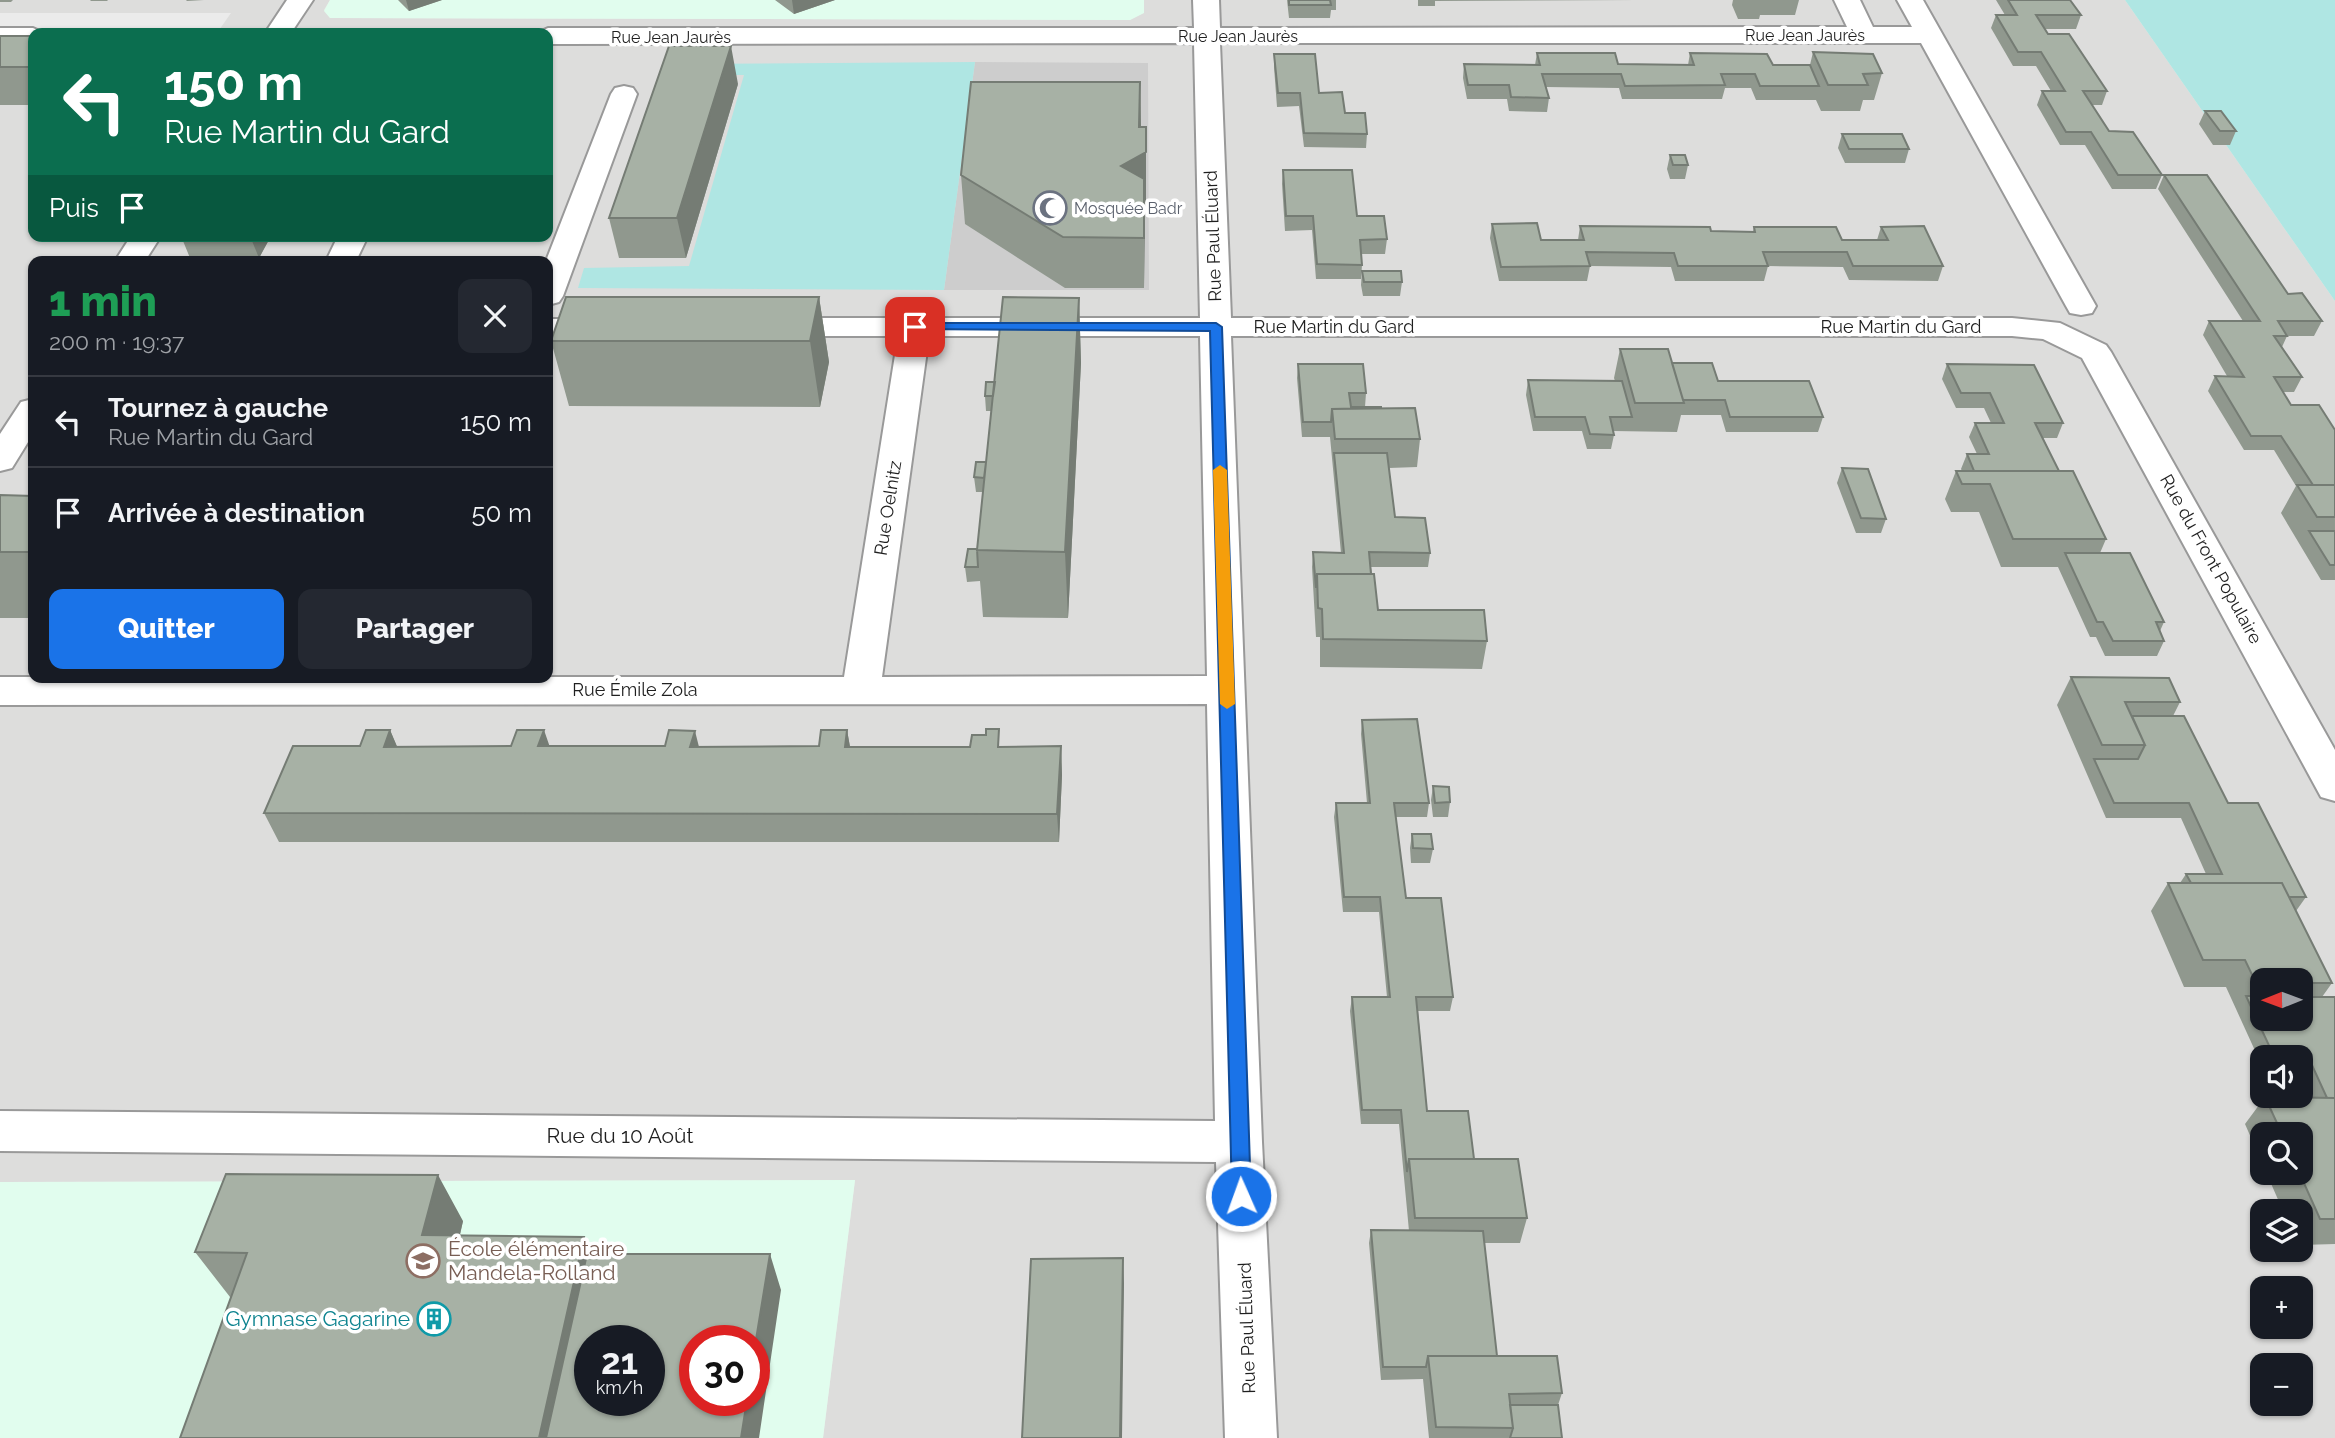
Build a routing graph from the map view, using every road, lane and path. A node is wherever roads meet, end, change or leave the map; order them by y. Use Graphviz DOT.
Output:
graph roads {
  1 [pos="300,0"];
  2 [pos="1206,0"];
  3 [pos="1847,0"];
  4 [pos="1910,0"];
  5 [pos="281,28"];
  6 [pos="1864,34"];
  7 [pos="1207,35"];
  8 [pos="1929,35"];
  9 [pos="0,36"];
  10 [pos="28,36"];
  11 [pos="553,36"];
  12 [pos="624,94"];
  13 [pos="553,283"];
  14 [pos="2081,306"];
  15 [pos="738,327"];
  16 [pos="915,327"];
  17 [pos="1216,327"];
  18 [pos="553,328"];
  19 [pos="643,328"];
  20 [pos="2076,341"];
  21 [pos="28,417"];
  22 [pos="0,460"];
  23 [pos="861,689"];
  24 [pos="1227,690"];
  25 [pos="0,691"];
  26 [pos="2335,786"];
  27 [pos="0,1131"];
  28 [pos="1239,1142"];
  29 [pos="1251,1438"];
  1 -- 5 [label="street"];
  2 -- 7 [label="street, Rue Paul Éluard"];
  3 -- 6 [label="street"];
  4 -- 8 [label="street"];
  6 -- 7 [label="street, Rue Jean Jaurès"];
  6 -- 8 [label="street, Rue Jean Jaurès"];
  7 -- 11 [label="street, Rue Jean Jaurès"];
  7 -- 17 [label="street, Rue Paul Éluard"];
  8 -- 14 [label="street"];
  9 -- 10 [label="street"];
  12 -- 13 [label="street"];
  15 -- 16 [label="street, Rue Martin du Gard"];
  16 -- 17 [label="street, Rue Martin du Gard"];
  16 -- 23 [label="street, Rue Oelnitz"];
  17 -- 20 [label="street, Rue Martin du Gard"];
  17 -- 24 [label="street, Rue Paul Éluard"];
  18 -- 19 [label="street"];
  20 -- 26 [label="street, Rue du Front Populaire"];
  21 -- 22 [label="street"];
  23 -- 24 [label="street, Rue Émile Zola"];
  23 -- 25 [label="street, Rue Émile Zola"];
  24 -- 28 [label="street, Rue Paul Éluard"];
  27 -- 28 [label="street, Rue du 10 Août"];
  28 -- 29 [label="street, Rue Paul Éluard"];
}
